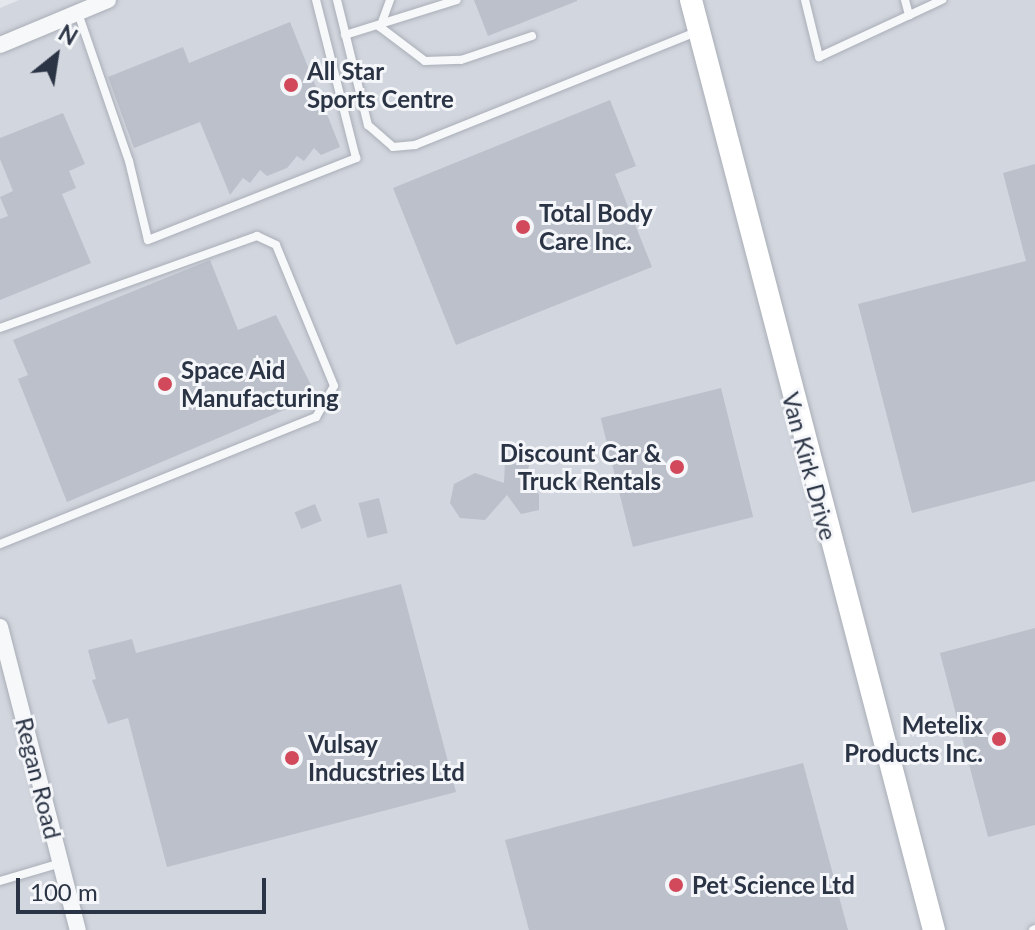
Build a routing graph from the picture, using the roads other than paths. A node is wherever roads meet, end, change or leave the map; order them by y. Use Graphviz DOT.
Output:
graph roads {
  1 [pos="108,0"];
  2 [pos="316,0"];
  3 [pos="337,0"];
  4 [pos="390,0"];
  5 [pos="457,0"];
  6 [pos="691,0"];
  7 [pos="805,0"];
  8 [pos="905,0"];
  9 [pos="942,0"];
  10 [pos="78,12"];
  11 [pos="909,15"];
  12 [pos="380,27"];
  13 [pos="698,30"];
  14 [pos="345,35"];
  15 [pos="532,36"];
  16 [pos="0,45"];
  17 [pos="0,328"];
  18 [pos="0,544"];
  19 [pos="0,627"];
  20 [pos="61,863"];
  21 [pos="0,881"];
  22 [pos="78,930"];
  23 [pos="934,930"];
  1 -- 10 [label="street"];
  2 -- 10 [label="lane"];
  3 -- 14 [label="lane"];
  4 -- 12 [label="lane"];
  5 -- 12 [label="lane"];
  6 -- 13 [label="street, Van Kirk Drive"];
  7 -- 11 [label="lane"];
  8 -- 11 [label="lane"];
  9 -- 11 [label="lane"];
  10 -- 16 [label="street"];
  12 -- 14 [label="lane"];
  12 -- 15 [label="lane"];
  13 -- 14 [label="lane"];
  13 -- 23 [label="street, Van Kirk Drive"];
  17 -- 18 [label="lane"];
  19 -- 20 [label="street, Regan Road"];
  20 -- 21 [label="lane"];
  20 -- 22 [label="street, Regan Road"];
}
